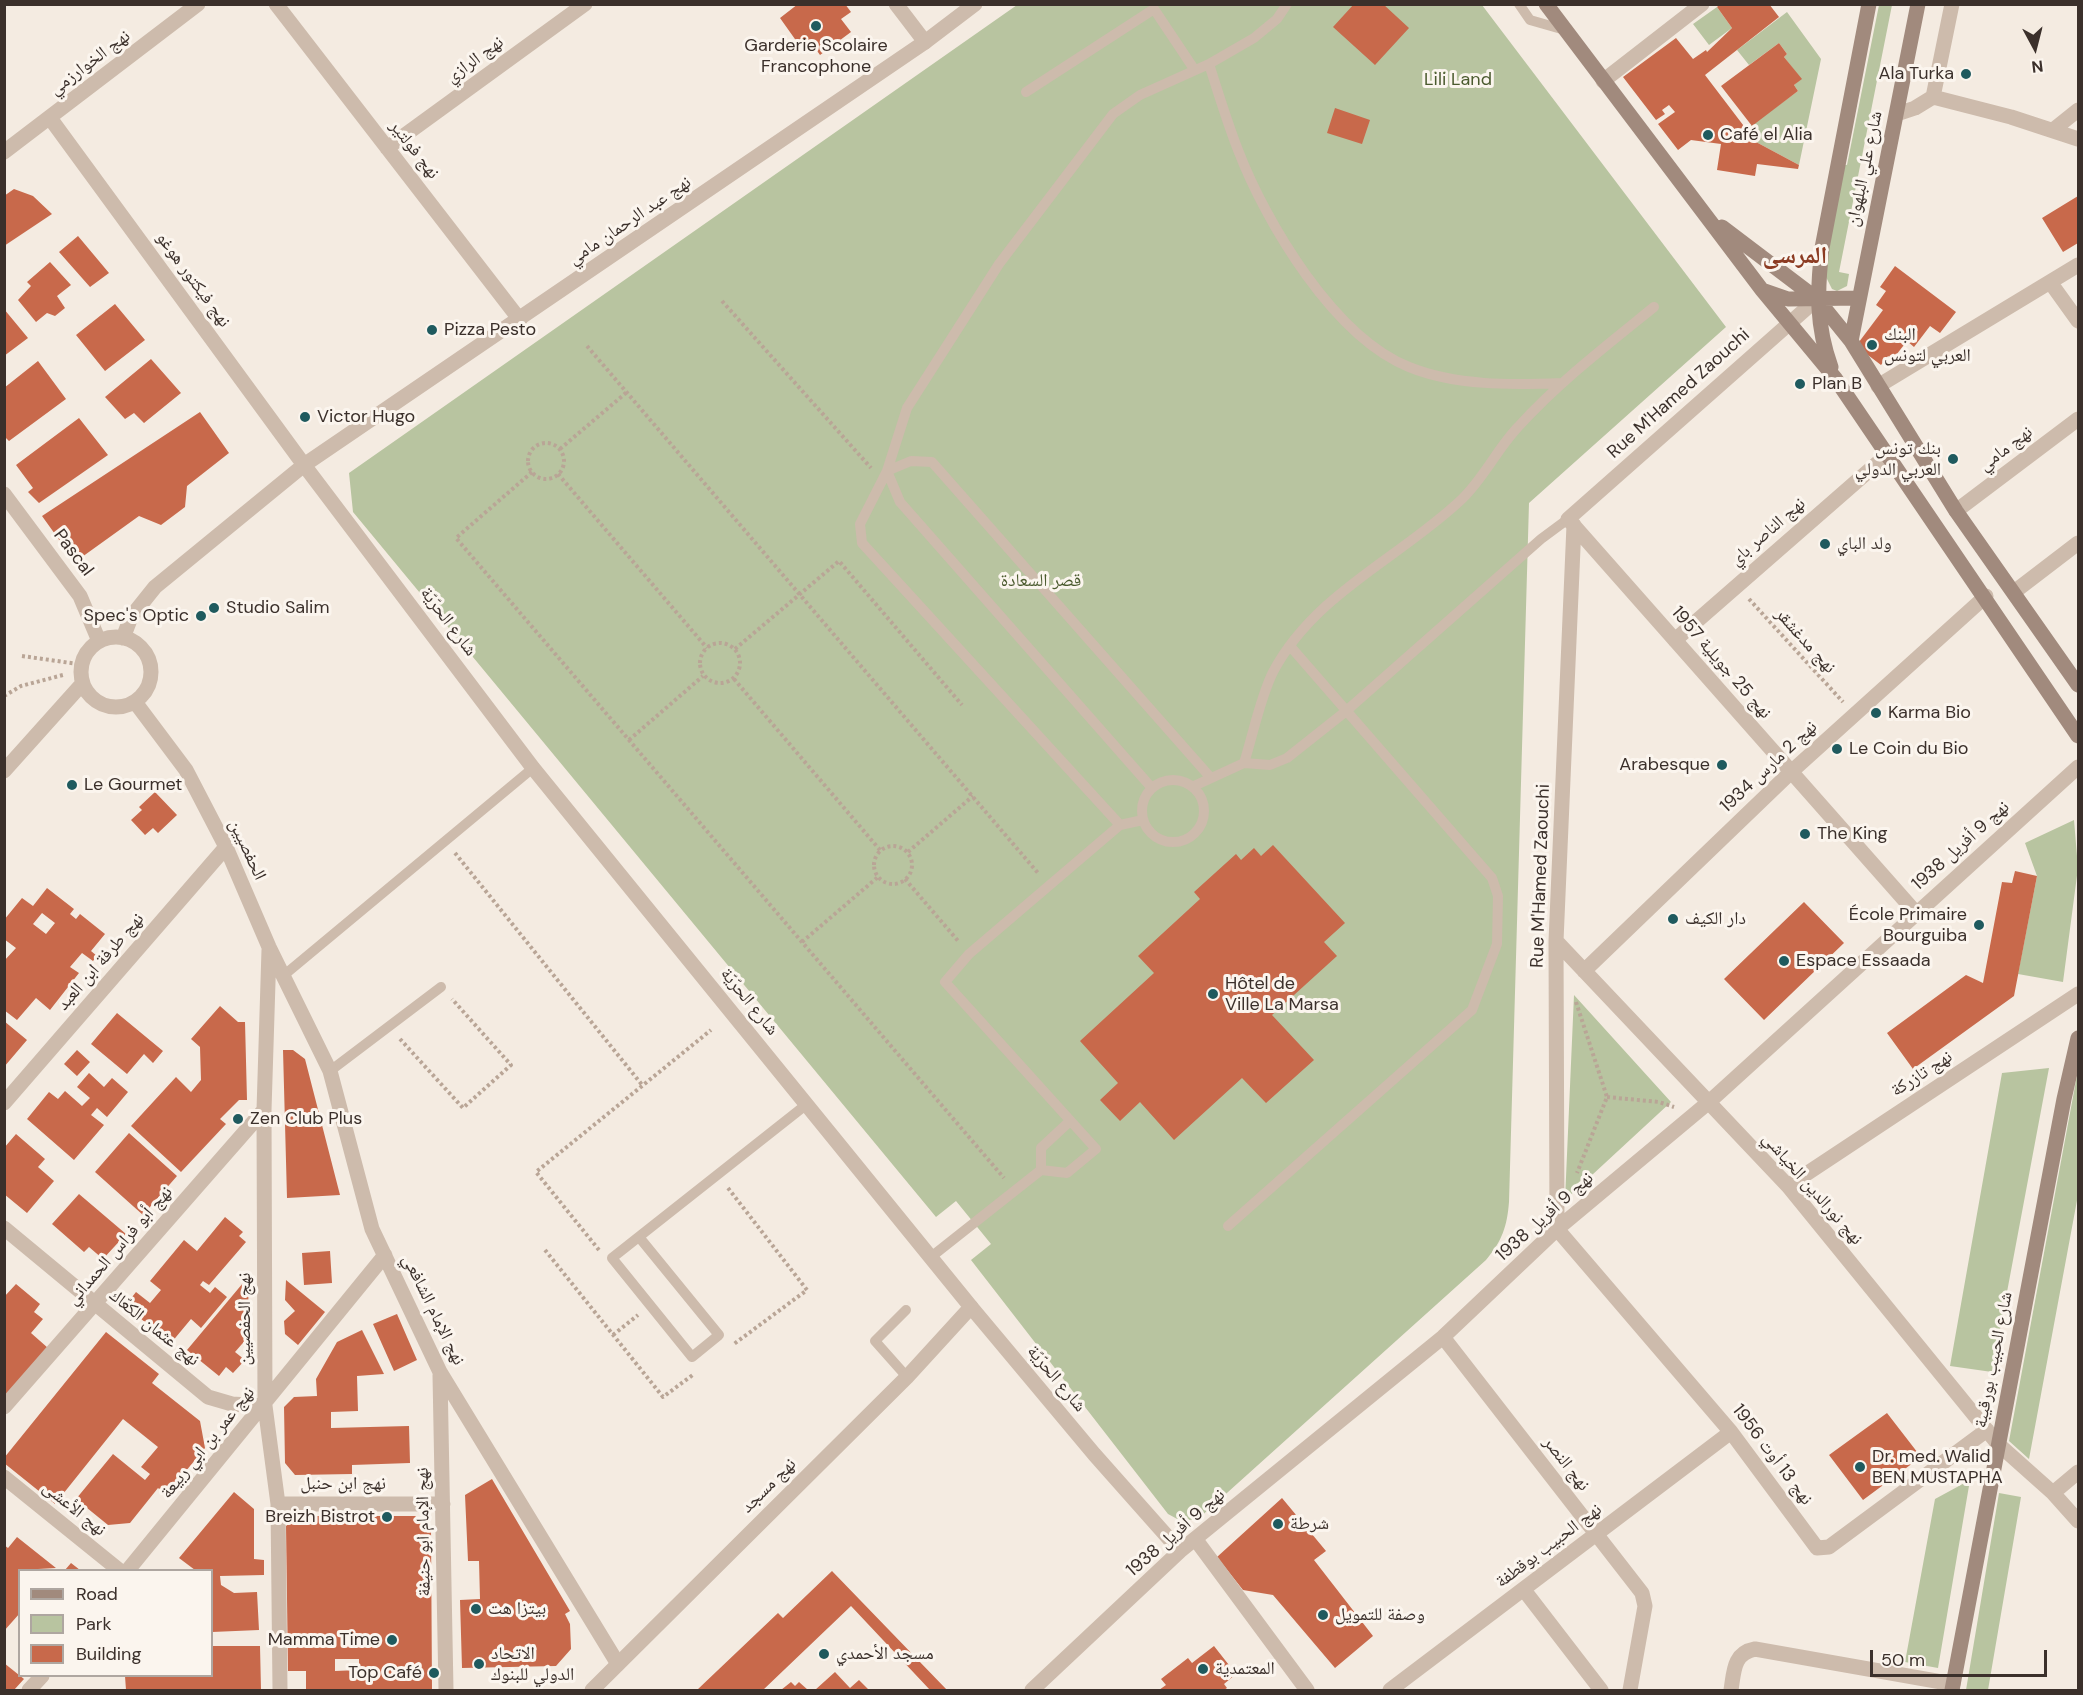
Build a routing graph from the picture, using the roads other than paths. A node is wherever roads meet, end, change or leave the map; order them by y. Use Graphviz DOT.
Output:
graph roads {
  1 [pos="198,4"];
  2 [pos="276,4"];
  3 [pos="585,4"];
  4 [pos="896,4"];
  5 [pos="975,4"];
  6 [pos="1287,4"];
  7 [pos="1519,4"];
  8 [pos="1546,4"];
  9 [pos="1701,4"];
  10 [pos="1869,4"];
  11 [pos="1918,4"];
  12 [pos="1952,4"];
  13 [pos="1565,30"];
  14 [pos="925,42"];
  15 [pos="1209,64"];
  16 [pos="1194,69"];
  17 [pos="1603,81"];
  18 [pos="1026,92"];
  19 [pos="1933,97"];
  20 [pos="2079,110"];
  21 [pos="1897,114"];
  22 [pos="50,118"];
  23 [pos="2053,130"];
  24 [pos="2079,139"];
  25 [pos="387,148"];
  26 [pos="4,152"];
  27 [pos="1708,216"];
  28 [pos="2079,265"];
  29 [pos="2050,282"];
  30 [pos="1762,290"];
  31 [pos="1858,298"];
  32 [pos="1816,299"];
  33 [pos="1654,307"];
  34 [pos="520,320"];
  35 [pos="2079,321"];
  36 [pos="1790,322"];
  37 [pos="1851,341"];
  38 [pos="1835,378"];
  39 [pos="1562,383"];
  40 [pos="1878,386"];
  41 [pos="2079,418"];
  42 [pos="1888,454"];
  43 [pos="304,465"];
  44 [pos="887,471"];
  45 [pos="4,494"];
  46 [pos="1956,511"];
  47 [pos="1571,522"];
  48 [pos="2079,543"];
  49 [pos="2014,592"];
  50 [pos="1986,596"];
  51 [pos="123,638"];
  52 [pos="1675,640"];
  53 [pos="99,642"];
  54 [pos="1290,646"];
  55 [pos="82,673"];
  56 [pos="2079,685"];
  57 [pos="135,702"];
  58 [pos="1345,712"];
  59 [pos="2079,736"];
  60 [pos="1244,763"];
  61 [pos="2079,767"];
  62 [pos="533,768"];
  63 [pos="4,771"];
  64 [pos="1791,772"];
  65 [pos="1210,778"];
  66 [pos="1194,786"];
  67 [pos="1151,787"];
  68 [pos="1143,820"];
  69 [pos="1120,825"];
  70 [pos="226,847"];
  71 [pos="1916,913"];
  72 [pos="1556,941"];
  73 [pos="269,947"];
  74 [pos="1584,971"];
  75 [pos="283,976"];
  76 [pos="441,987"];
  77 [pos="2079,994"];
  78 [pos="2079,1038"];
  79 [pos="330,1071"];
  80 [pos="4,1102"];
  81 [pos="1709,1102"];
  82 [pos="807,1104"];
  83 [pos="264,1110"];
  84 [pos="1070,1121"];
  85 [pos="1041,1170"];
  86 [pos="1788,1186"];
  87 [pos="1228,1226"];
  88 [pos="4,1228"];
  89 [pos="1557,1229"];
  90 [pos="639,1237"];
  91 [pos="385,1255"];
  92 [pos="931,1257"];
  93 [pos="94,1306"];
  94 [pos="971,1307"];
  95 [pos="906,1310"];
  96 [pos="1443,1337"];
  97 [pos="440,1372"];
  98 [pos="907,1377"];
  99 [pos="265,1406"];
  100 [pos="4,1407"];
  101 [pos="1987,1430"];
  102 [pos="1731,1432"];
  103 [pos="1998,1444"];
  104 [pos="2079,1472"];
  105 [pos="4,1477"];
  106 [pos="2053,1493"];
  107 [pos="278,1504"];
  108 [pos="443,1504"];
  109 [pos="2079,1521"];
  110 [pos="1597,1535"];
  111 [pos="1196,1539"];
  112 [pos="1180,1551"];
  113 [pos="118,1569"];
  114 [pos="129,1569"];
  115 [pos="1524,1590"];
  116 [pos="618,1664"];
  117 [pos="41,1677"];
  118 [pos="1953,1687"];
  119 [pos="29,1690"];
  120 [pos="280,1690"];
  121 [pos="446,1690"];
  122 [pos="592,1690"];
  123 [pos="1032,1690"];
  124 [pos="1307,1690"];
  125 [pos="1390,1690"];
  126 [pos="1601,1690"];
  127 [pos="1630,1690"];
  128 [pos="1731,1690"];
  1 -- 22 [label="street, نهج الخوارزمي"];
  2 -- 25 [label="street, نهج فولتير"];
  3 -- 25 [label="street, نهج الرازي"];
  4 -- 14 [label="street"];
  5 -- 14 [label="street, نهج عبد الرحمان مامي"];
  6 -- 15 [label="lane"];
  7 -- 13 [label="lane"];
  8 -- 13 [label="main road"];
  9 -- 17 [label="street"];
  10 -- 32 [label="main road, شارع علي البلهوان"];
  11 -- 21 [label="main road, شارع علي البلهوان"];
  12 -- 19 [label="street"];
  13 -- 17 [label="main road"];
  14 -- 34 [label="street, نهج عبد الرحمان مامي"];
  15 -- 16 [label="lane"];
  15 -- 39 [label="lane"];
  16 -- 18 [label="lane"];
  16 -- 44 [label="lane"];
  17 -- 27 [label="main road"];
  19 -- 21 [label="street"];
  19 -- 23 [label="street"];
  20 -- 23 [label="street"];
  21 -- 31 [label="main road, شارع علي البلهوان"];
  22 -- 26 [label="street, نهج الخوارزمي"];
  22 -- 43 [label="street, نهج فيكتور هوغو"];
  23 -- 24 [label="street"];
  25 -- 34 [label="street, نهج فولتير"];
  27 -- 30 [label="main road"];
  27 -- 32 [label="main road"];
  28 -- 29 [label="street"];
  29 -- 35 [label="street"];
  29 -- 40 [label="street"];
  30 -- 32 [label="main road"];
  30 -- 36 [label="main road"];
  31 -- 32 [label="main road"];
  31 -- 37 [label="main road, شارع علي البلهوان"];
  32 -- 36 [label="street"];
  32 -- 37 [label="main road"];
  32 -- 38 [label="main road, شارع علي البلهوان"];
  33 -- 39 [label="lane"];
  34 -- 43 [label="street, نهج عبد الرحمان مامي"];
  36 -- 38 [label="main road"];
  36 -- 47 [label="street, Rue M'Hamed Zaouchi"];
  37 -- 40 [label="main road"];
  38 -- 42 [label="main road"];
  39 -- 54 [label="lane"];
  40 -- 46 [label="main road"];
  41 -- 46 [label="street, نهج مامي"];
  42 -- 50 [label="main road"];
  42 -- 52 [label="street, نهج الناصر باي"];
  43 -- 51 [label="street, نهج عبد الرحمان مامي"];
  43 -- 62 [label="street, شارع الحرّيّة"];
  44 -- 65 [label="lane"];
  44 -- 67 [label="lane"];
  44 -- 69 [label="lane"];
  45 -- 53 [label="street, Pascal"];
  46 -- 49 [label="main road"];
  47 -- 52 [label="street, نهج 25 جويلية 1957"];
  47 -- 58 [label="lane"];
  47 -- 72 [label="street, Rue M'Hamed Zaouchi"];
  48 -- 49 [label="street"];
  49 -- 56 [label="main road"];
  50 -- 59 [label="main road"];
  50 -- 64 [label="street, نهج 2 مارس 1934"];
  51 -- 53 [label="street"];
  51 -- 57 [label="street"];
  52 -- 64 [label="street, نهج 25 جويلية 1957"];
  53 -- 55 [label="street"];
  54 -- 58 [label="lane"];
  54 -- 60 [label="lane"];
  55 -- 57 [label="street"];
  55 -- 63 [label="street"];
  57 -- 70 [label="street, الحفصيين"];
  58 -- 60 [label="lane"];
  58 -- 87 [label="lane"];
  60 -- 65 [label="lane"];
  61 -- 71 [label="street, نهج 9 أفريل 1938"];
  62 -- 75 [label="lane"];
  62 -- 82 [label="street, شارع الحرّيّة"];
  64 -- 71 [label="street, نهج 25 جويلية 1957"];
  64 -- 74 [label="street, نهج 2 مارس 1934"];
  65 -- 66 [label="lane"];
  66 -- 67 [label="lane"];
  66 -- 68 [label="lane"];
  67 -- 68 [label="lane"];
  68 -- 69 [label="lane"];
  69 -- 84 [label="lane"];
  70 -- 73 [label="street, الحفصيين"];
  70 -- 80 [label="street, نهج طرفة ابن العبد"];
  71 -- 81 [label="street, نهج 9 أفريل 1938"];
  72 -- 74 [label="street, نهج نورالدين الخياشي"];
  72 -- 89 [label="street, Rue M'Hamed Zaouchi"];
  73 -- 75 [label="street, نهج الإمام الشافعي"];
  73 -- 83 [label="street, نهج الحفصيين"];
  74 -- 81 [label="street, نهج نورالدين الخياشي"];
  75 -- 79 [label="street, نهج الإمام الشافعي"];
  76 -- 79 [label="lane"];
  77 -- 86 [label="street, نهج تازركة"];
  78 -- 103 [label="main road, شارع الحبيب بورقيبة"];
  79 -- 91 [label="street, نهج الإمام الشافعي"];
  81 -- 86 [label="street, نهج نورالدين الخياشي"];
  81 -- 89 [label="street, نهج 9 أفريل 1938"];
  82 -- 90 [label="lane"];
  82 -- 92 [label="street, شارع الحرّيّة"];
  83 -- 93 [label="street, نهج أبو فراس الحمداني"];
  83 -- 99 [label="street, نهج الحفصيين"];
  84 -- 85 [label="lane"];
  84 -- 85 [label="lane"];
  85 -- 92 [label="lane"];
  86 -- 101 [label="street, نهج نورالدين الخياشي"];
  88 -- 93 [label="street, نهج عثمان الكعّاك"];
  89 -- 96 [label="street, نهج 9 أفريل 1938"];
  89 -- 102 [label="street, نهج 13 أوت 1956"];
  90 -- 90 [label="lane"];
  91 -- 97 [label="street, نهج الإمام الشافعي"];
  91 -- 99 [label="street, نهج عمر بن ابي ربيعة"];
  92 -- 94 [label="street, شارع الحرّيّة"];
  93 -- 99 [label="street, نهج عثمان الكعّاك"];
  93 -- 100 [label="street, نهج أبو فراس الحمداني"];
  94 -- 98 [label="street, نهج مسجد"];
  94 -- 112 [label="street, شارع الحرّيّة"];
  95 -- 98 [label="lane"];
  96 -- 110 [label="street, نهج النصر"];
  96 -- 111 [label="street, نهج 9 أفريل 1938"];
  97 -- 108 [label="street, نهج الإمام ابو حنيفة"];
  97 -- 116 [label="street, نهج الإمام الشافعي"];
  98 -- 116 [label="street, نهج مسجد"];
  99 -- 107 [label="street, نهج الحفصيين"];
  99 -- 114 [label="street, نهج عمر بن ابي ربيعة"];
  101 -- 102 [label="street, نهج 13 أوت 1956"];
  101 -- 103 [label="street, نهج نورالدين الخياشي"];
  102 -- 110 [label="street, نهج الحبيب بوقطفة"];
  103 -- 106 [label="street, نهج نورالدين الخياشي"];
  103 -- 118 [label="main road, شارع الحبيب بورقيبة"];
  104 -- 106 [label="street"];
  105 -- 113 [label="street, نهج الأعشى"];
  106 -- 109 [label="street, نهج نورالدين الخياشي"];
  107 -- 108 [label="street, نهج ابن حنبل"];
  107 -- 120 [label="street, نهج الحفصيين"];
  108 -- 121 [label="street, نهج الإمام ابو حنيفة"];
  110 -- 115 [label="street, نهج الحبيب بوقطفة"];
  110 -- 127 [label="street, نهج النصر"];
  111 -- 112 [label="street, نهج 9 أفريل 1938"];
  111 -- 124 [label="street"];
  112 -- 123 [label="street, نهج 9 أفريل 1938"];
  115 -- 125 [label="street, نهج الحبيب بوقطفة"];
  115 -- 126 [label="street"];
  116 -- 122 [label="street, نهج مسجد"];
  117 -- 119 [label="street"];
  118 -- 128 [label="street"];
}
